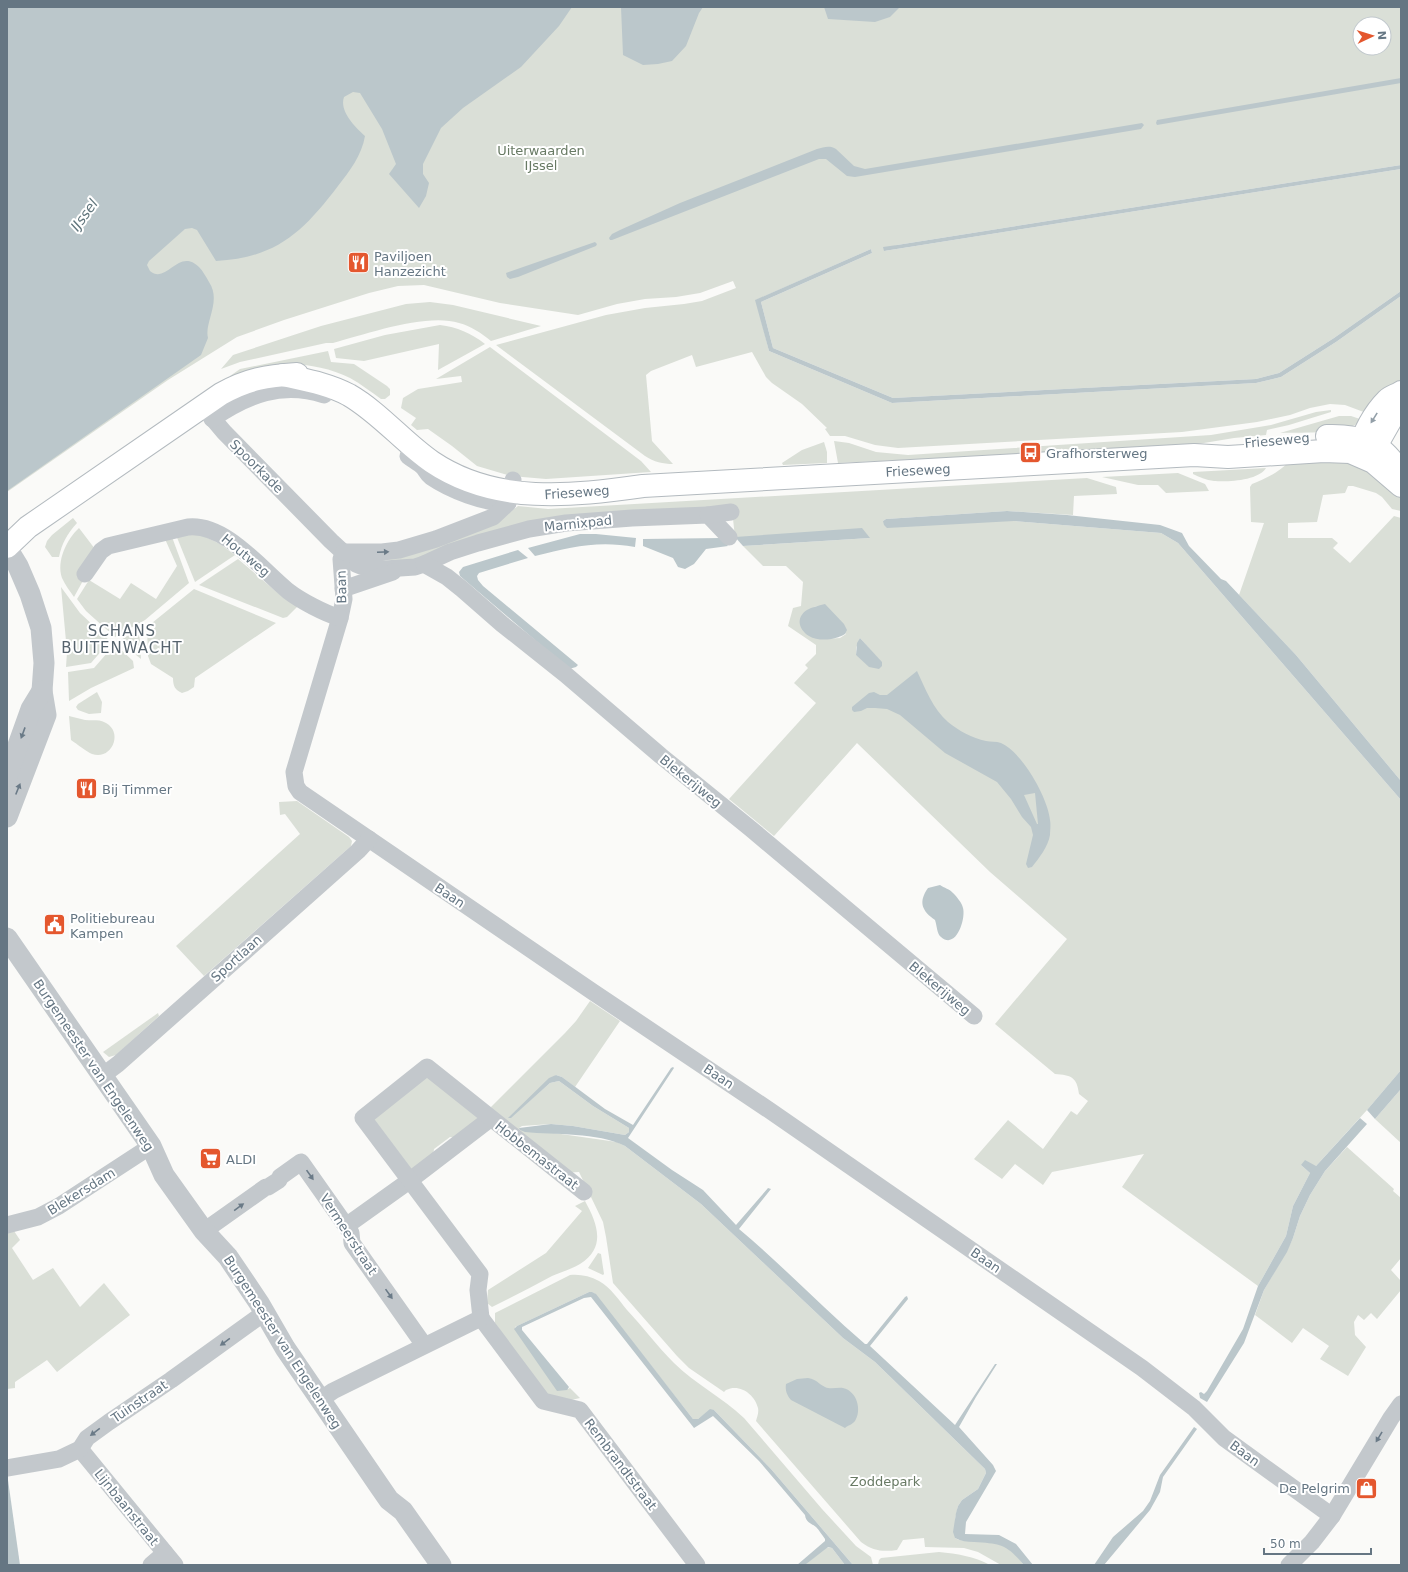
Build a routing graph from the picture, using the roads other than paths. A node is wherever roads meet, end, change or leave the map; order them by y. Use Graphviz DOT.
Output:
graph roads {
  1 [pos="1401,392"];
  2 [pos="1401,402"];
  3 [pos="207,412"];
  4 [pos="1365,446"];
  5 [pos="421,453"];
  6 [pos="1401,477"];
  7 [pos="1401,486"];
  8 [pos="510,492"];
  9 [pos="731,512"];
  10 [pos="708,515"];
  11 [pos="729,537"];
  12 [pos="7,547"];
  13 [pos="344,552"];
  14 [pos="424,564"];
  15 [pos="400,568"];
  16 [pos="86,574"];
  17 [pos="343,589"];
  18 [pos="340,618"];
  19 [pos="42,691"];
  20 [pos="7,776"];
  21 [pos="7,817"];
  22 [pos="369,839"];
  23 [pos="7,938"];
  24 [pos="974,1016"];
  25 [pos="102,1076"];
  26 [pos="490,1118"];
  27 [pos="151,1146"];
  28 [pos="410,1181"];
  29 [pos="584,1192"];
  30 [pos="7,1225"];
  31 [pos="346,1226"];
  32 [pos="209,1227"];
  33 [pos="264,1313"];
  34 [pos="481,1318"];
  35 [pos="424,1345"];
  36 [pos="320,1400"];
  37 [pos="1401,1404"];
  38 [pos="80,1449"];
  39 [pos="7,1468"];
  40 [pos="1332,1516"];
  41 [pos="170,1559"];
  42 [pos="151,1565"];
  43 [pos="441,1565"];
  44 [pos="697,1565"];
  45 [pos="1289,1565"];
  1 -- 4 [label="main road, one-way"];
  2 -- 4 [label="main road"];
  3 -- 5 [label="street"];
  3 -- 5 [label="main road, Frieseweg"];
  3 -- 12 [label="main road"];
  3 -- 13 [label="street, Spoorkade"];
  4 -- 6 [label="main road"];
  4 -- 7 [label="main road"];
  4 -- 8 [label="main road, Frieseweg"];
  5 -- 8 [label="main road, Frieseweg"];
  13 -- 8 [label="street, one-way"];
  9 -- 10 [label="street"];
  10 -- 11 [label="street"];
  10 -- 14 [label="street, Marnixpad"];
  12 -- 19 [label="street"];
  13 -- 15 [label="street"];
  13 -- 17 [label="street, Baan"];
  14 -- 15 [label="street"];
  14 -- 24 [label="street, Blekerijweg"];
  15 -- 17 [label="street"];
  16 -- 18 [label="street, Houtweg"];
  17 -- 18 [label="street, Baan"];
  18 -- 22 [label="street, Baan"];
  19 -- 20 [label="street, one-way"];
  21 -- 19 [label="street, one-way"];
  22 -- 25 [label="street, Sportlaan"];
  22 -- 40 [label="street, Baan"];
  23 -- 25 [label="street, Burgemeester van Engelenweg"];
  25 -- 27 [label="street, Burgemeester van Engelenweg"];
  26 -- 28 [label="street, Hobbemastraat"];
  26 -- 28 [label="street, Hobbemastraat"];
  26 -- 29 [label="street, Hobbemastraat"];
  27 -- 30 [label="street, Blekersdam"];
  27 -- 32 [label="street, Burgemeester van Engelenweg"];
  28 -- 31 [label="street, Hobbemastraat"];
  28 -- 34 [label="street, Hobbemastraat"];
  32 -- 31 [label="street, Vermeerstraat, one-way"];
  31 -- 35 [label="street, Vermeerstraat, one-way"];
  32 -- 33 [label="street, Burgemeester van Engelenweg"];
  33 -- 36 [label="street, Burgemeester van Engelenweg"];
  33 -- 38 [label="street, Tuinstraat, one-way"];
  34 -- 35 [label="street"];
  34 -- 44 [label="street, Rembrandtstraat"];
  35 -- 36 [label="street"];
  36 -- 43 [label="street, Burgemeester van Engelenweg"];
  37 -- 40 [label="street, one-way"];
  38 -- 39 [label="street, Tuinstraat"];
  38 -- 41 [label="street, Lijnbaanstraat"];
  40 -- 45 [label="street"];
  41 -- 42 [label="street"];
}
